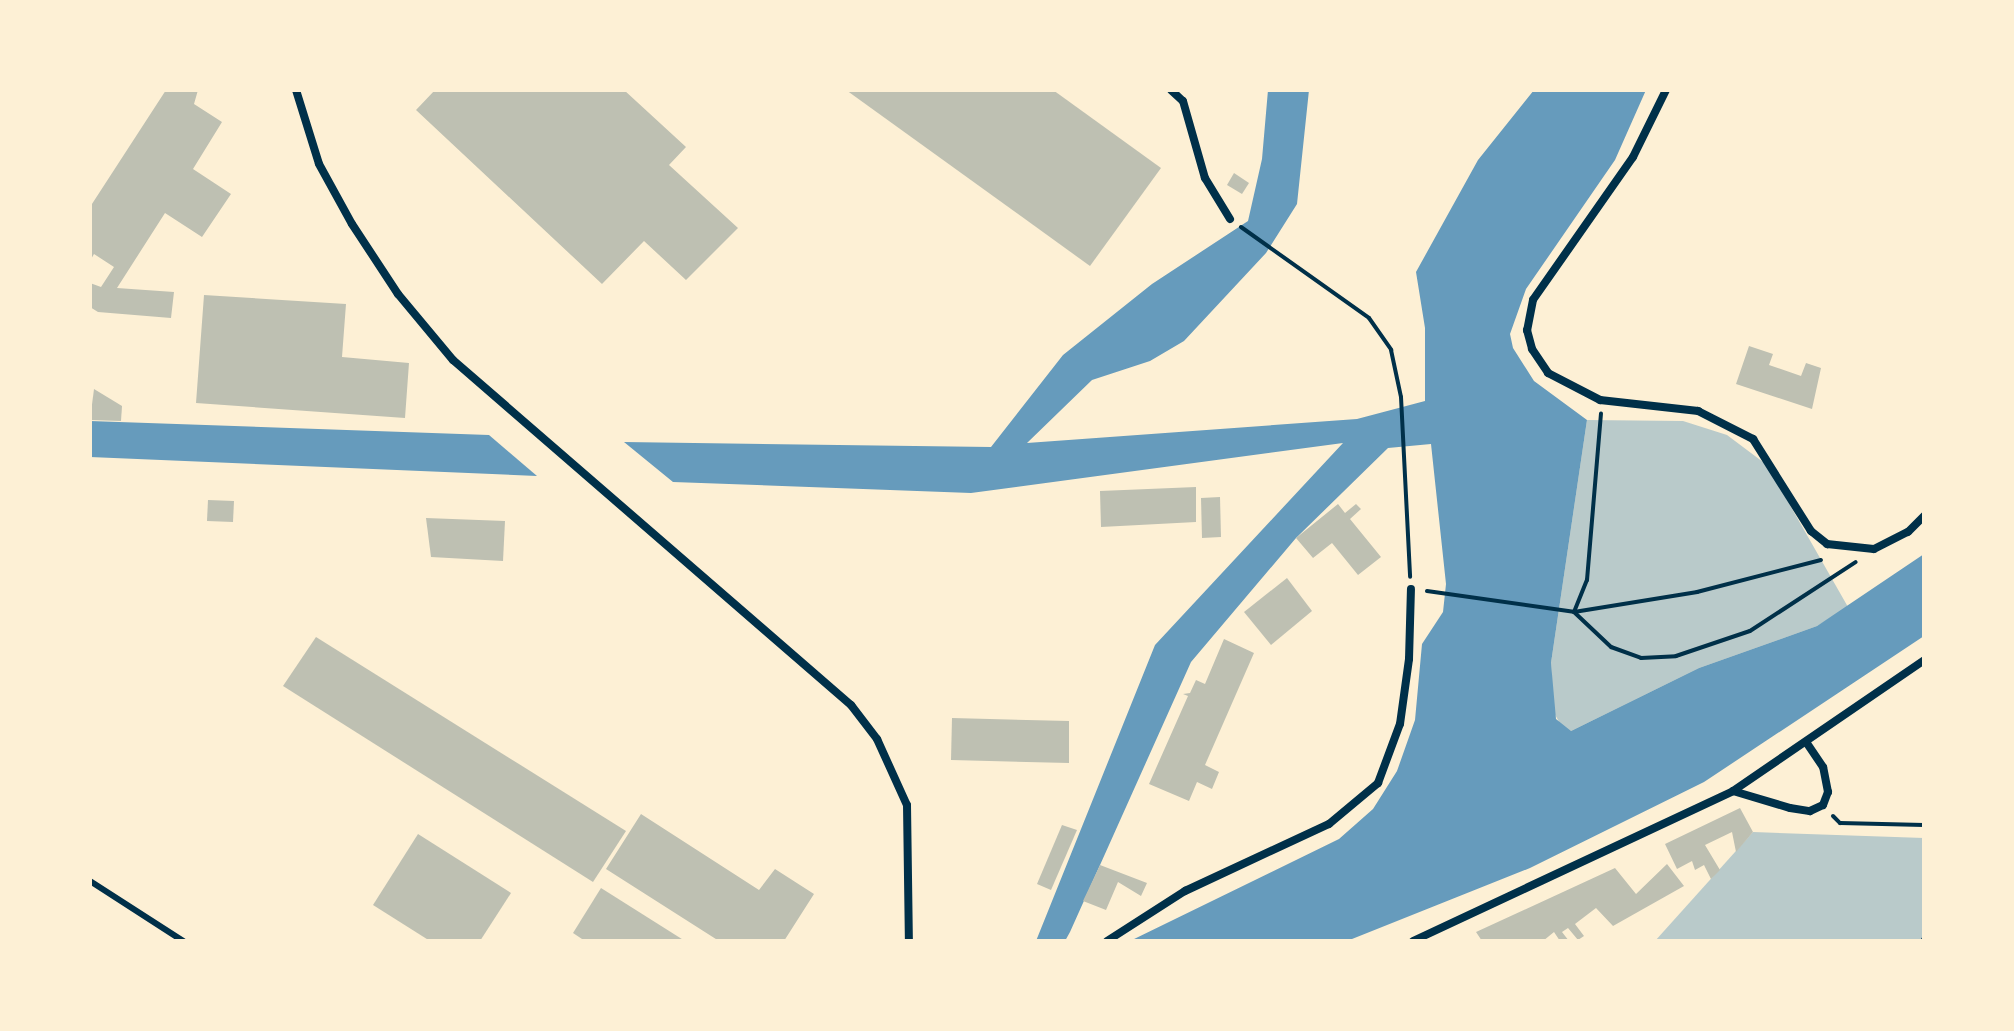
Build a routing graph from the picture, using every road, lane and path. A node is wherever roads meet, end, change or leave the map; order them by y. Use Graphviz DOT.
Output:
graph roads {
  1 [pos="296,90"];
  2 [pos="1171,90"];
  3 [pos="1666,90"];
  4 [pos="1230,219"];
  5 [pos="1600,400"];
  6 [pos="1924,516"];
  7 [pos="1874,549"];
  8 [pos="1851,550"];
  9 [pos="1411,589"];
  10 [pos="1440,593"];
  11 [pos="1574,612"];
  12 [pos="1924,660"];
  13 [pos="1807,743"];
  14 [pos="1733,791"];
  15 [pos="1823,805"];
  16 [pos="1924,825"];
  17 [pos="90,881"];
  18 [pos="183,941"];
  19 [pos="909,941"];
  20 [pos="1107,941"];
  21 [pos="1413,941"];
  1 -- 19 [label="street"];
  2 -- 4 [label="street"];
  3 -- 5 [label="street"];
  4 -- 9 [label="path"];
  5 -- 8 [label="street"];
  5 -- 11 [label="path"];
  6 -- 7 [label="street"];
  7 -- 8 [label="street"];
  7 -- 11 [label="path"];
  8 -- 11 [label="path"];
  9 -- 20 [label="street"];
  10 -- 11 [label="path"];
  12 -- 13 [label="street"];
  13 -- 14 [label="street"];
  13 -- 15 [label="street"];
  14 -- 15 [label="street"];
  14 -- 21 [label="street"];
  15 -- 16 [label="path"];
  17 -- 18 [label="lane"];
}
